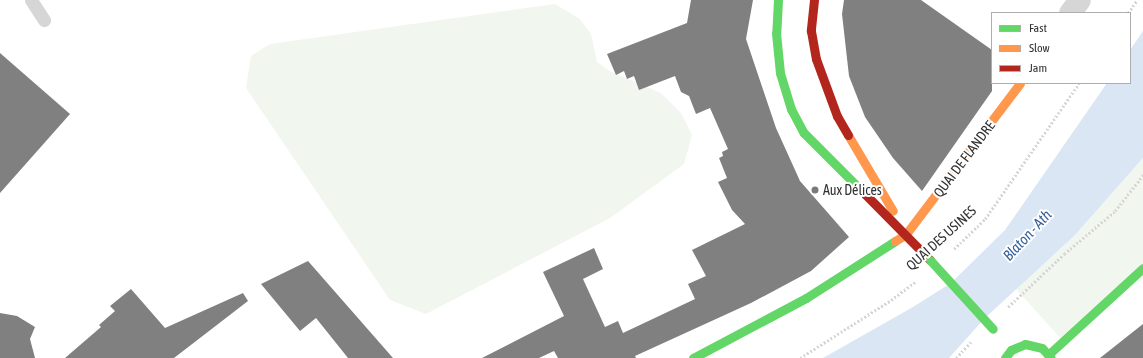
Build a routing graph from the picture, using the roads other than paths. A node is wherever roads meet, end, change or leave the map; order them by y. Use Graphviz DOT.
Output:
graph roads {
  1 [pos="31,0"];
  2 [pos="778,0"];
  3 [pos="814,0"];
  4 [pos="1080,0"];
  5 [pos="1071,12"];
  6 [pos="44,20"];
  7 [pos="1019,84"];
  8 [pos="906,234"];
  9 [pos="1143,268"];
  10 [pos="995,331"];
  11 [pos="1050,356"];
  12 [pos="693,358"];
  13 [pos="1004,358"];
  1 -- 6 [label="lane"];
  2 -- 8 [label="street"];
  3 -- 8 [label="street"];
  4 -- 5 [label="street"];
  7 -- 8 [label="street, QUAI DE FLANDRE"];
  8 -- 10 [label="street, bridge"];
  8 -- 12 [label="street, QUAI DES USINES"];
  9 -- 11 [label="street"];
  11 -- 13 [label="street"];
}
